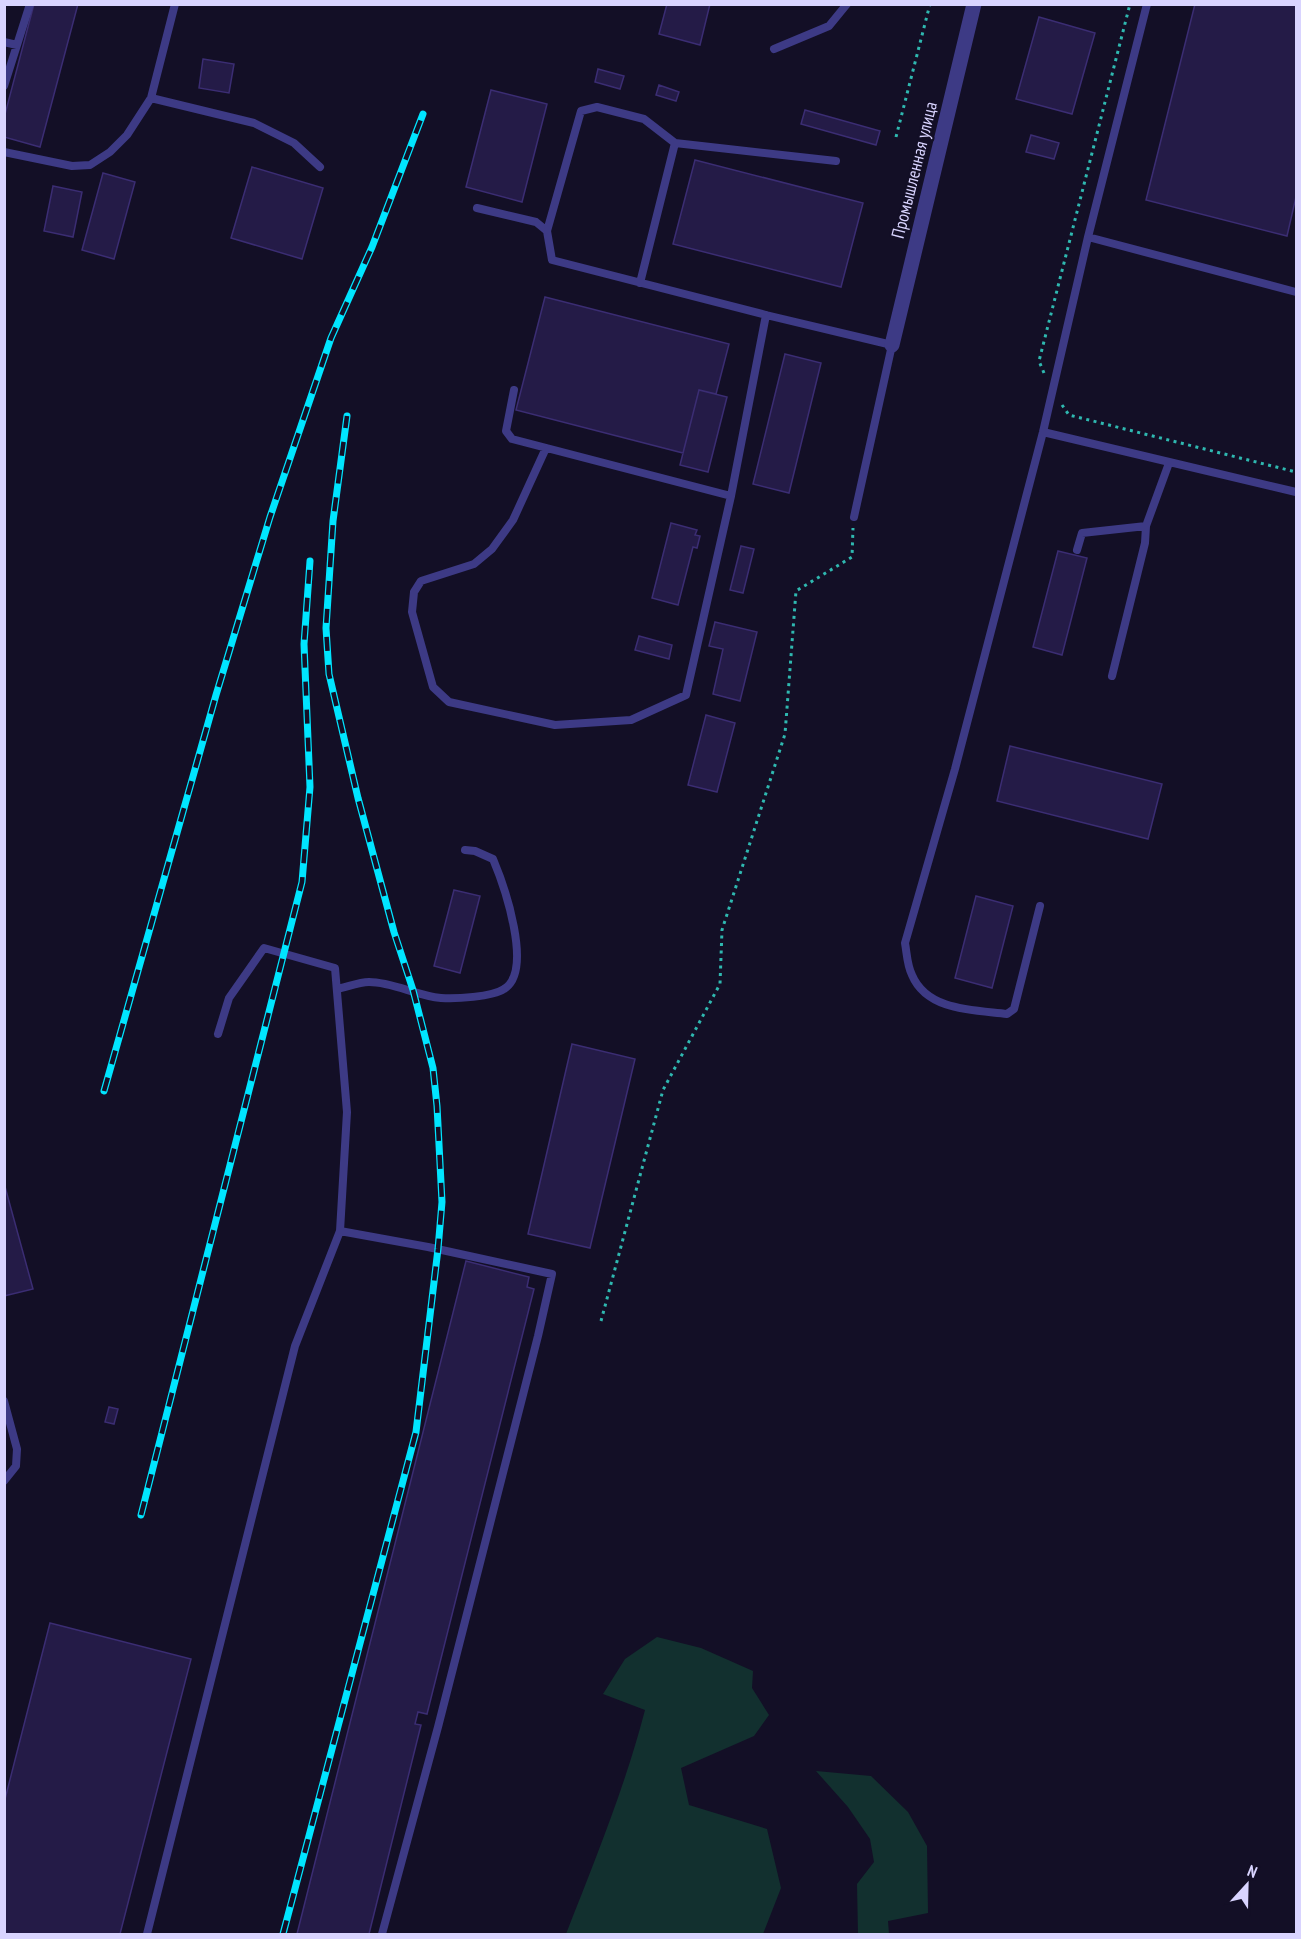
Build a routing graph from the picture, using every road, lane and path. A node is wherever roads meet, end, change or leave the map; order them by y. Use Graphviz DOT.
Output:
graph roads {
  1 [pos="30,4"];
  2 [pos="175,4"];
  3 [pos="847,4"];
  4 [pos="930,4"];
  5 [pos="974,4"];
  6 [pos="1130,4"];
  7 [pos="1147,4"];
  8 [pos="4,42"];
  9 [pos="17,45"];
  10 [pos="774,49"];
  11 [pos="4,86"];
  12 [pos="151,98"];
  13 [pos="896,137"];
  14 [pos="675,143"];
  15 [pos="4,152"];
  16 [pos="836,161"];
  17 [pos="320,167"];
  18 [pos="477,208"];
  19 [pos="547,231"];
  20 [pos="1088,237"];
  21 [pos="640,283"];
  22 [pos="1296,292"];
  23 [pos="766,315"];
  24 [pos="892,345"];
  25 [pos="514,390"];
  26 [pos="1052,392"];
  27 [pos="1043,432"];
  28 [pos="546,448"];
  29 [pos="1169,463"];
  30 [pos="1296,472"];
  31 [pos="1296,492"];
  32 [pos="731,496"];
  33 [pos="854,517"];
  34 [pos="1146,526"];
  35 [pos="1077,550"];
  36 [pos="1112,676"];
  37 [pos="465,850"];
  38 [pos="1040,906"];
  39 [pos="338,989"];
  40 [pos="219,1034"];
  41 [pos="340,1231"];
  42 [pos="601,1321"];
  43 [pos="4,1401"];
  44 [pos="4,1481"];
  45 [pos="147,1935"];
  46 [pos="382,1935"];
  1 -- 9 [label="lane"];
  2 -- 12 [label="lane"];
  3 -- 10 [label="lane"];
  4 -- 13 [label="path"];
  5 -- 24 [label="street, Промышленная улица"];
  6 -- 26 [label="path"];
  7 -- 20 [label="lane"];
  8 -- 9 [label="lane"];
  9 -- 11 [label="lane"];
  12 -- 15 [label="lane"];
  12 -- 17 [label="lane"];
  14 -- 16 [label="lane"];
  14 -- 19 [label="lane"];
  14 -- 21 [label="lane"];
  18 -- 19 [label="lane"];
  19 -- 21 [label="lane"];
  20 -- 22 [label="lane"];
  20 -- 26 [label="lane"];
  21 -- 23 [label="lane"];
  23 -- 24 [label="lane"];
  23 -- 32 [label="lane"];
  24 -- 33 [label="lane"];
  25 -- 28 [label="lane"];
  26 -- 27 [label="lane"];
  26 -- 30 [label="path"];
  27 -- 29 [label="lane"];
  27 -- 38 [label="lane"];
  28 -- 32 [label="lane"];
  28 -- 32 [label="lane"];
  29 -- 31 [label="lane"];
  29 -- 34 [label="lane"];
  33 -- 42 [label="path"];
  34 -- 35 [label="lane"];
  34 -- 36 [label="lane"];
  37 -- 39 [label="lane"];
  39 -- 40 [label="lane"];
  39 -- 41 [label="lane"];
  41 -- 45 [label="lane"];
  41 -- 46 [label="lane"];
  43 -- 44 [label="lane"];
}
